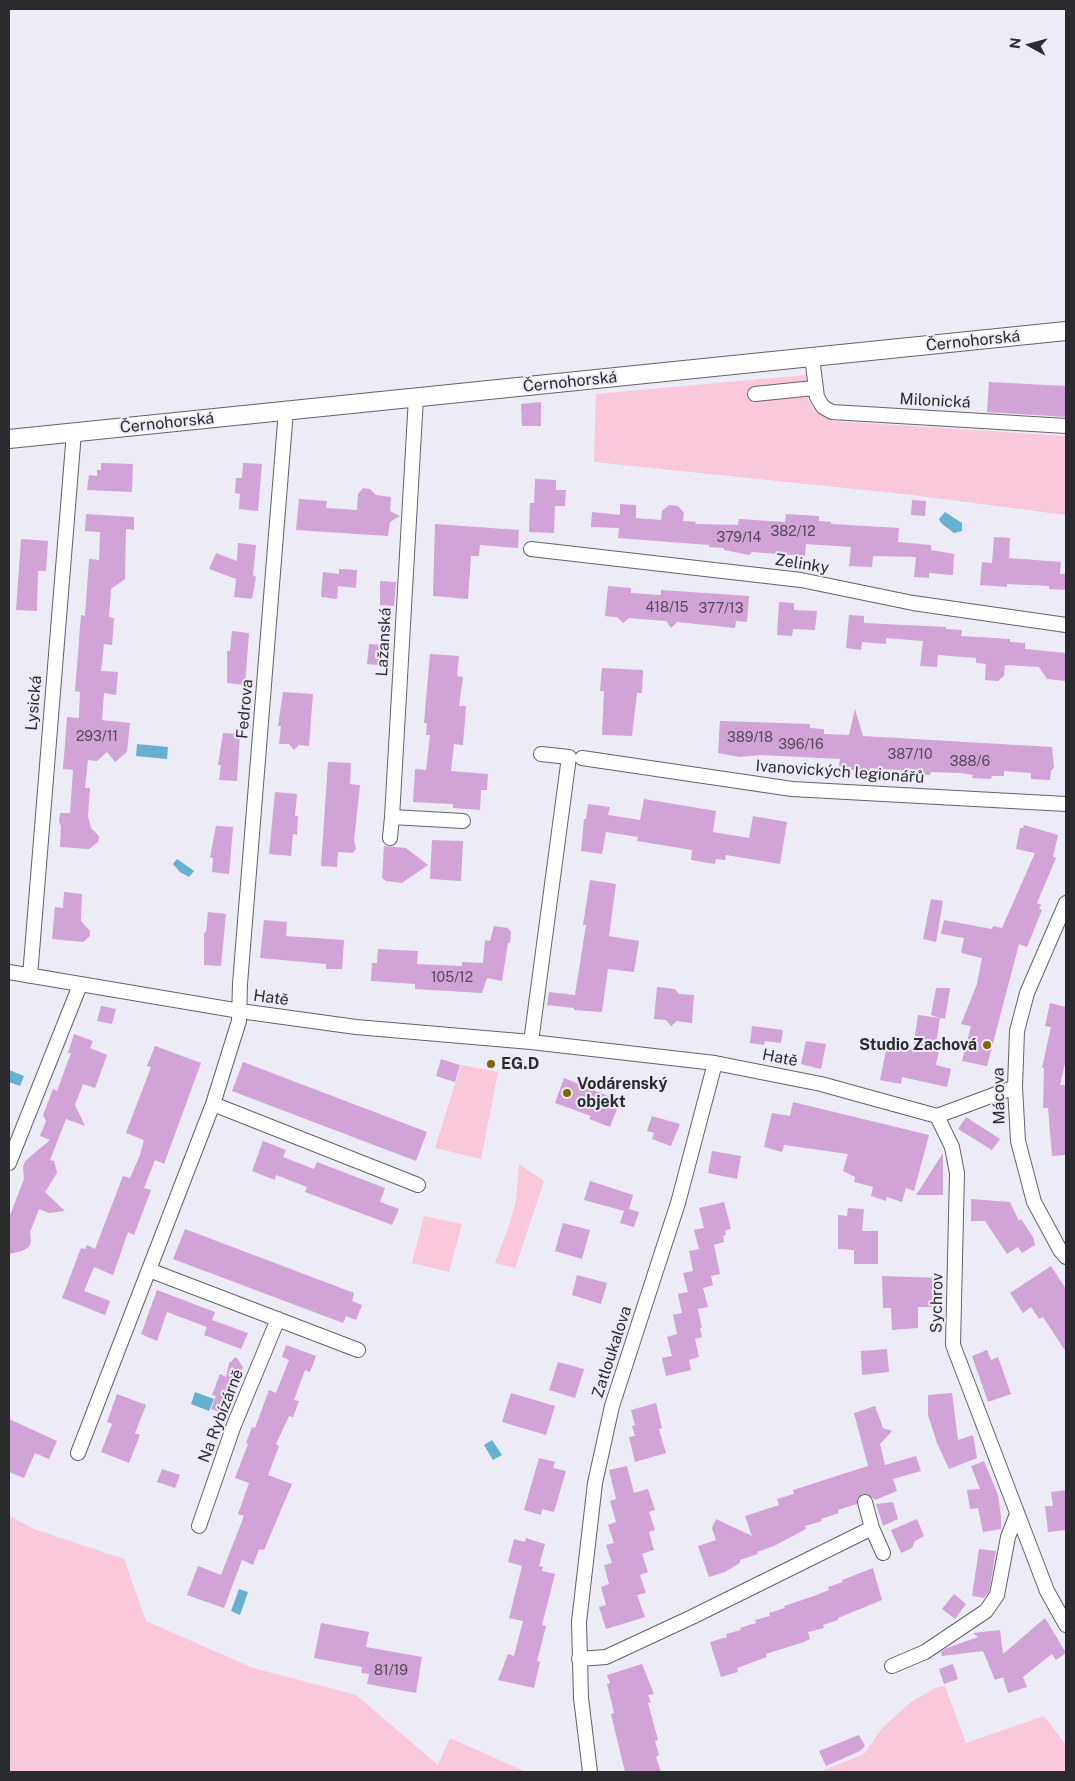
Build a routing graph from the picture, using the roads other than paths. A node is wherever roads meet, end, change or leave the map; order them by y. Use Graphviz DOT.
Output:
graph roads {
  1 [pos="1066,331"];
  2 [pos="812,357"];
  3 [pos="814,388"];
  4 [pos="756,394"];
  5 [pos="416,397"];
  6 [pos="286,410"];
  7 [pos="1066,426"];
  8 [pos="74,432"];
  9 [pos="9,439"];
  10 [pos="532,549"];
  11 [pos="1066,625"];
  12 [pos="541,754"];
  13 [pos="582,758"];
  14 [pos="1066,804"];
  15 [pos="392,816"];
  16 [pos="464,821"];
  17 [pos="390,838"];
  18 [pos="1066,903"];
  19 [pos="9,972"];
  20 [pos="30,976"];
  21 [pos="80,985"];
  22 [pos="240,1011"];
  23 [pos="531,1042"];
  24 [pos="715,1063"];
  25 [pos="1015,1087"];
  26 [pos="213,1104"];
  27 [pos="938,1116"];
  28 [pos="9,1162"];
  29 [pos="418,1185"];
  30 [pos="1066,1257"];
  31 [pos="149,1270"];
  32 [pos="278,1319"];
  33 [pos="358,1350"];
  34 [pos="78,1452"];
  35 [pos="865,1502"];
  36 [pos="1017,1514"];
  37 [pos="199,1526"];
  38 [pos="872,1528"];
  39 [pos="883,1553"];
  40 [pos="1066,1625"];
  41 [pos="579,1660"];
  42 [pos="892,1666"];
  43 [pos="590,1772"];
  1 -- 2 [label="street, Černohorská"];
  2 -- 3 [label="street, Milonická"];
  2 -- 5 [label="street, Černohorská"];
  3 -- 4 [label="street"];
  3 -- 7 [label="street, Milonická"];
  5 -- 6 [label="street, Černohorská"];
  5 -- 15 [label="street, Lažanská"];
  6 -- 8 [label="street, Černohorská"];
  6 -- 22 [label="street, Fedrova"];
  8 -- 9 [label="street, Černohorská"];
  8 -- 20 [label="street, Lysická"];
  10 -- 11 [label="street, Zelinky"];
  12 -- 23 [label="street"];
  13 -- 14 [label="street, Ivanovických legionářů"];
  15 -- 16 [label="street"];
  15 -- 17 [label="street, Lažanská"];
  18 -- 25 [label="street, Mácova"];
  19 -- 20 [label="street, Hatě"];
  20 -- 21 [label="street, Hatě"];
  21 -- 22 [label="street, Hatě"];
  21 -- 28 [label="street"];
  22 -- 23 [label="street, Hatě"];
  22 -- 26 [label="street"];
  23 -- 24 [label="street, Hatě"];
  24 -- 27 [label="street, Hatě"];
  24 -- 41 [label="street, Zatloukalova"];
  25 -- 27 [label="street"];
  25 -- 30 [label="street, Mácova"];
  26 -- 29 [label="street"];
  26 -- 31 [label="street"];
  27 -- 36 [label="street, Sychrov"];
  31 -- 32 [label="street"];
  31 -- 34 [label="street"];
  32 -- 33 [label="street"];
  32 -- 37 [label="street, Na Rybízárně"];
  35 -- 38 [label="street"];
  36 -- 40 [label="street, Sychrov"];
  36 -- 42 [label="street"];
  38 -- 39 [label="street"];
  38 -- 41 [label="street"];
  41 -- 43 [label="street, Zatloukalova"];
}
